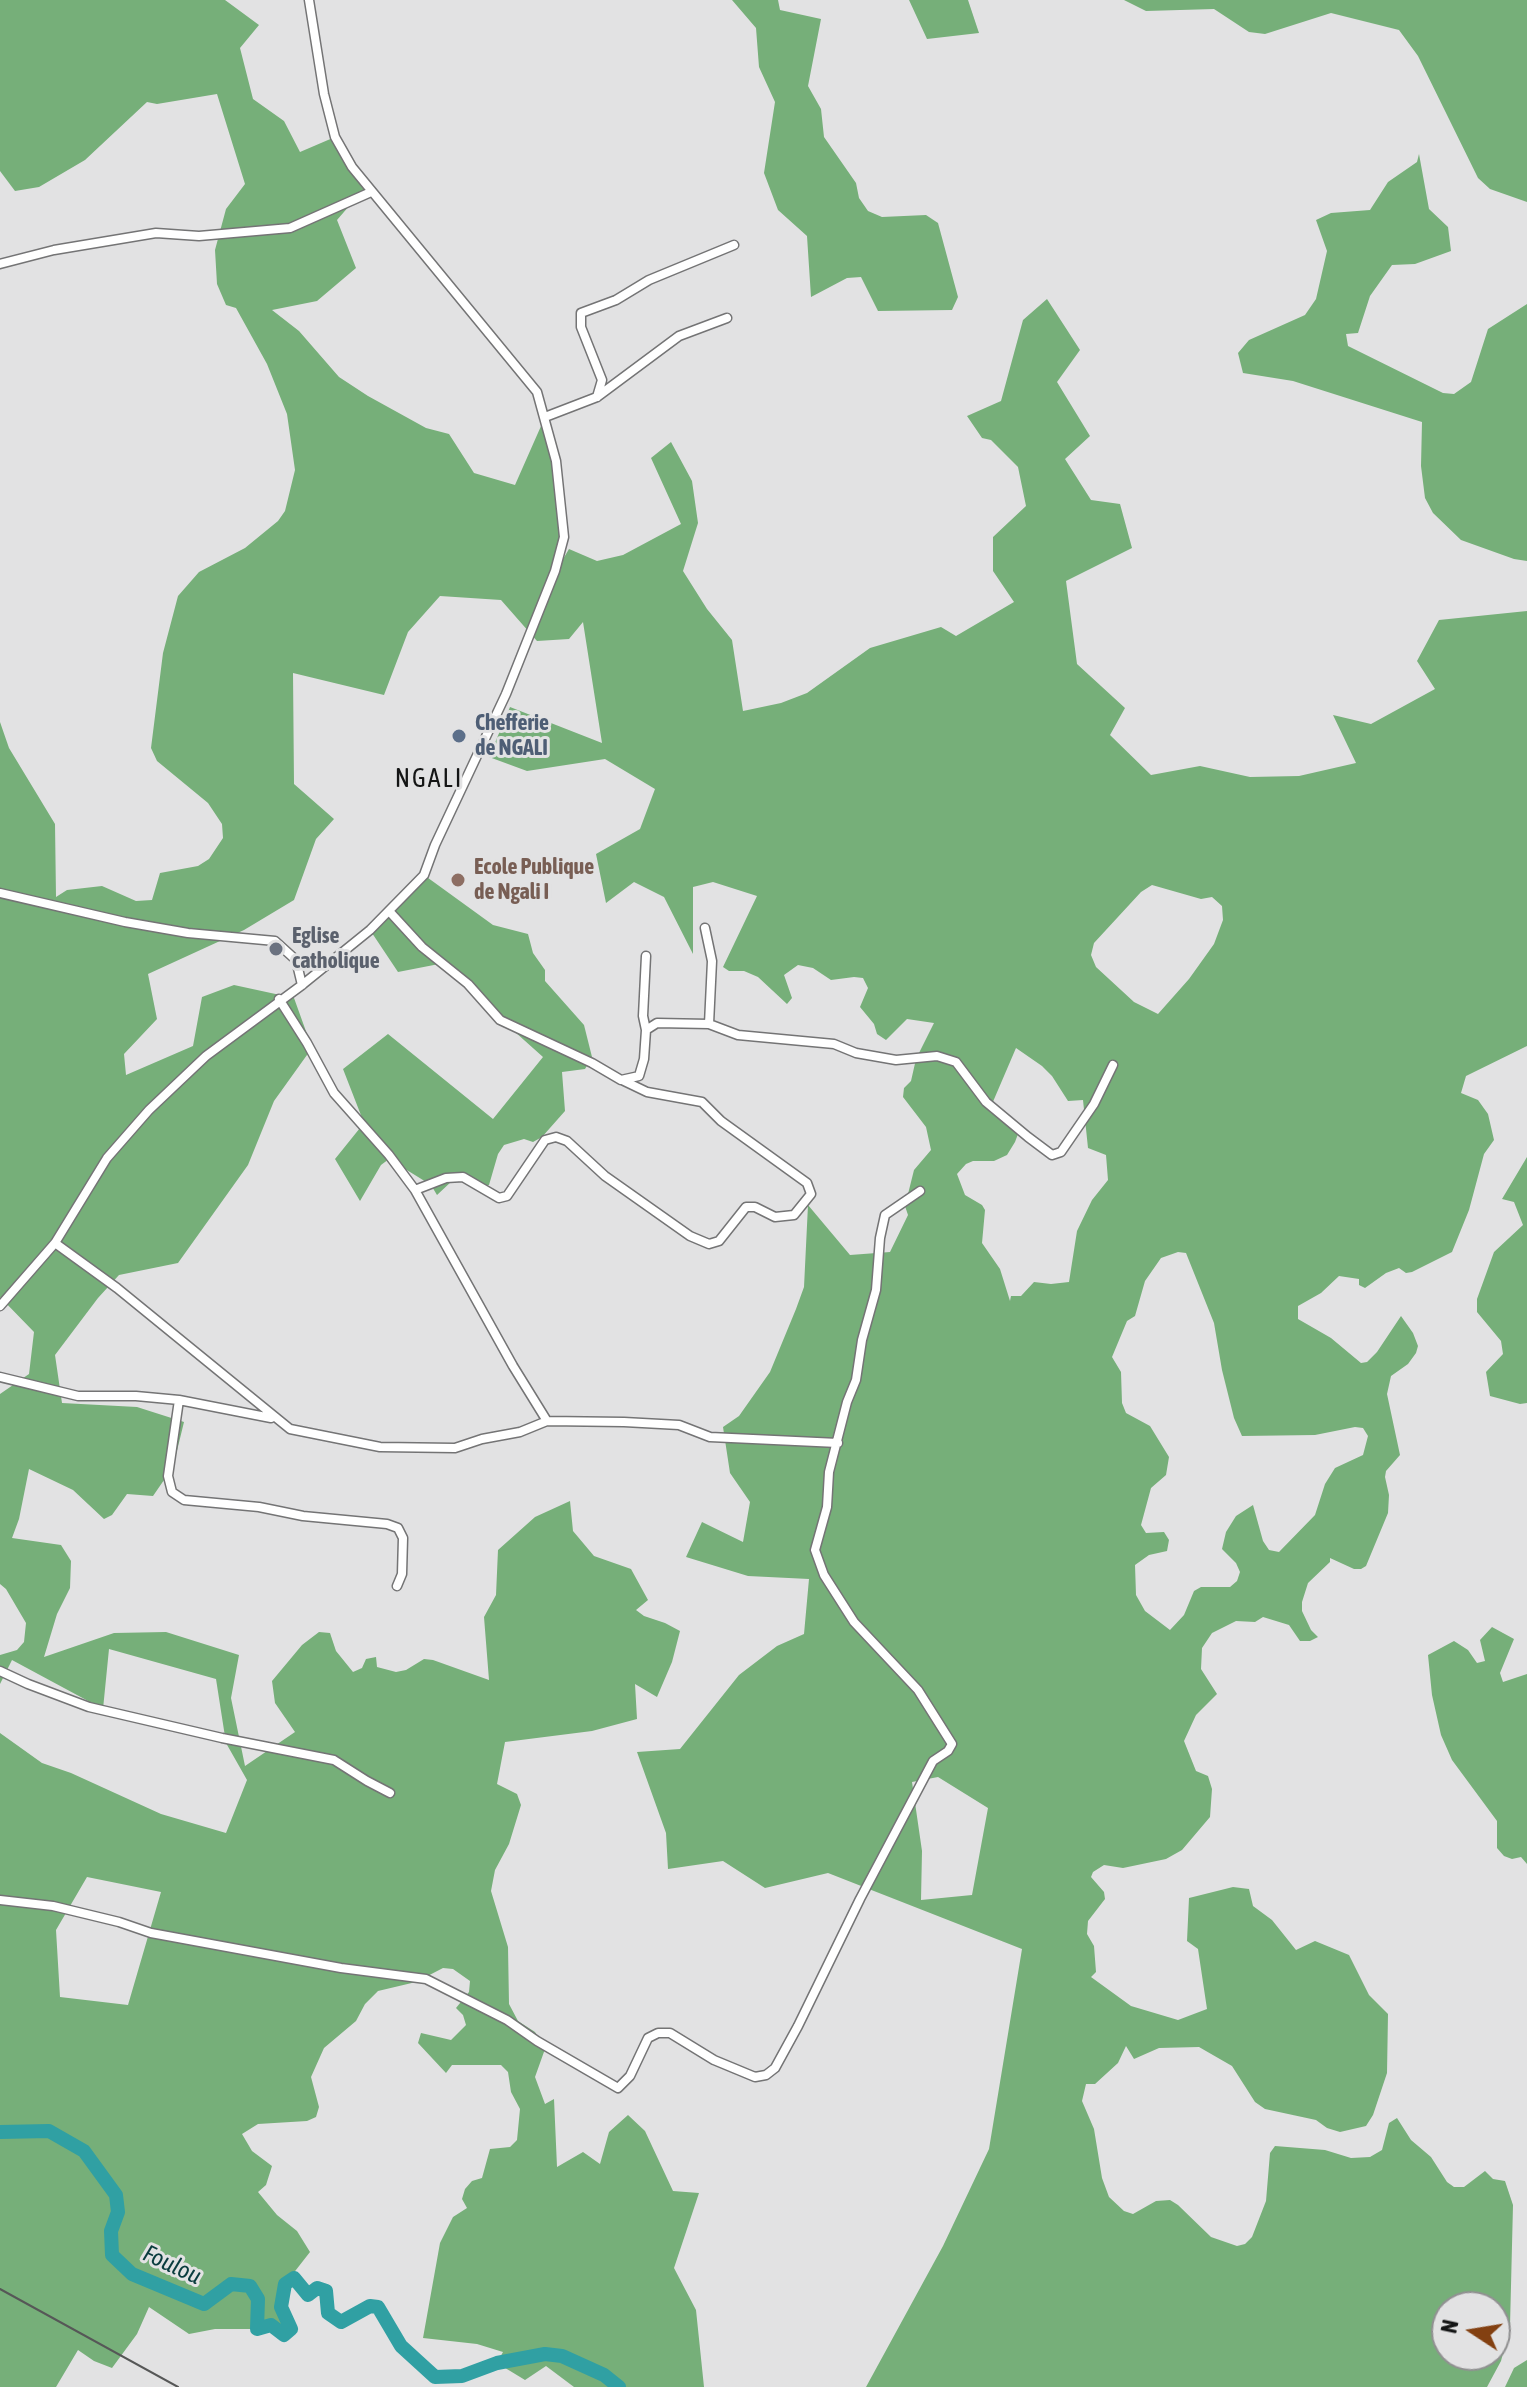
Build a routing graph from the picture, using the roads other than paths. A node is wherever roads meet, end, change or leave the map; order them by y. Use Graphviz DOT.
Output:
graph roads {
  1 [pos="309,0"];
  2 [pos="371,192"];
  3 [pos="734,245"];
  4 [pos="0,264"];
  5 [pos="727,318"];
  6 [pos="597,397"];
  7 [pos="545,417"];
  8 [pos="0,893"];
  9 [pos="389,911"];
  10 [pos="705,928"];
  11 [pos="646,956"];
  12 [pos="302,985"];
  13 [pos="279,999"];
  14 [pos="709,1024"];
  15 [pos="646,1030"];
  16 [pos="1113,1065"];
  17 [pos="621,1080"];
  18 [pos="415,1190"];
  19 [pos="920,1191"];
  20 [pos="55,1243"];
  21 [pos="0,1306"];
  22 [pos="0,1377"];
  23 [pos="179,1400"];
  24 [pos="275,1419"];
  25 [pos="547,1421"];
  26 [pos="838,1443"];
  27 [pos="397,1586"];
  28 [pos="0,1671"];
  29 [pos="390,1793"];
  30 [pos="0,1900"];
  1 -- 2 [label="street"];
  2 -- 4 [label="street"];
  2 -- 7 [label="street"];
  3 -- 6 [label="street"];
  5 -- 6 [label="street"];
  6 -- 7 [label="street"];
  7 -- 9 [label="street"];
  8 -- 12 [label="street"];
  9 -- 12 [label="street"];
  9 -- 17 [label="street"];
  10 -- 14 [label="street"];
  11 -- 15 [label="street"];
  12 -- 13 [label="street"];
  13 -- 18 [label="street"];
  13 -- 20 [label="street"];
  14 -- 15 [label="street"];
  14 -- 16 [label="street"];
  15 -- 17 [label="street"];
  17 -- 18 [label="street"];
  18 -- 25 [label="street"];
  19 -- 26 [label="street"];
  20 -- 21 [label="street"];
  20 -- 24 [label="street"];
  22 -- 23 [label="street"];
  23 -- 24 [label="street"];
  23 -- 27 [label="street"];
  24 -- 25 [label="street"];
  25 -- 26 [label="street"];
  26 -- 30 [label="street"];
  28 -- 29 [label="street"];
}
